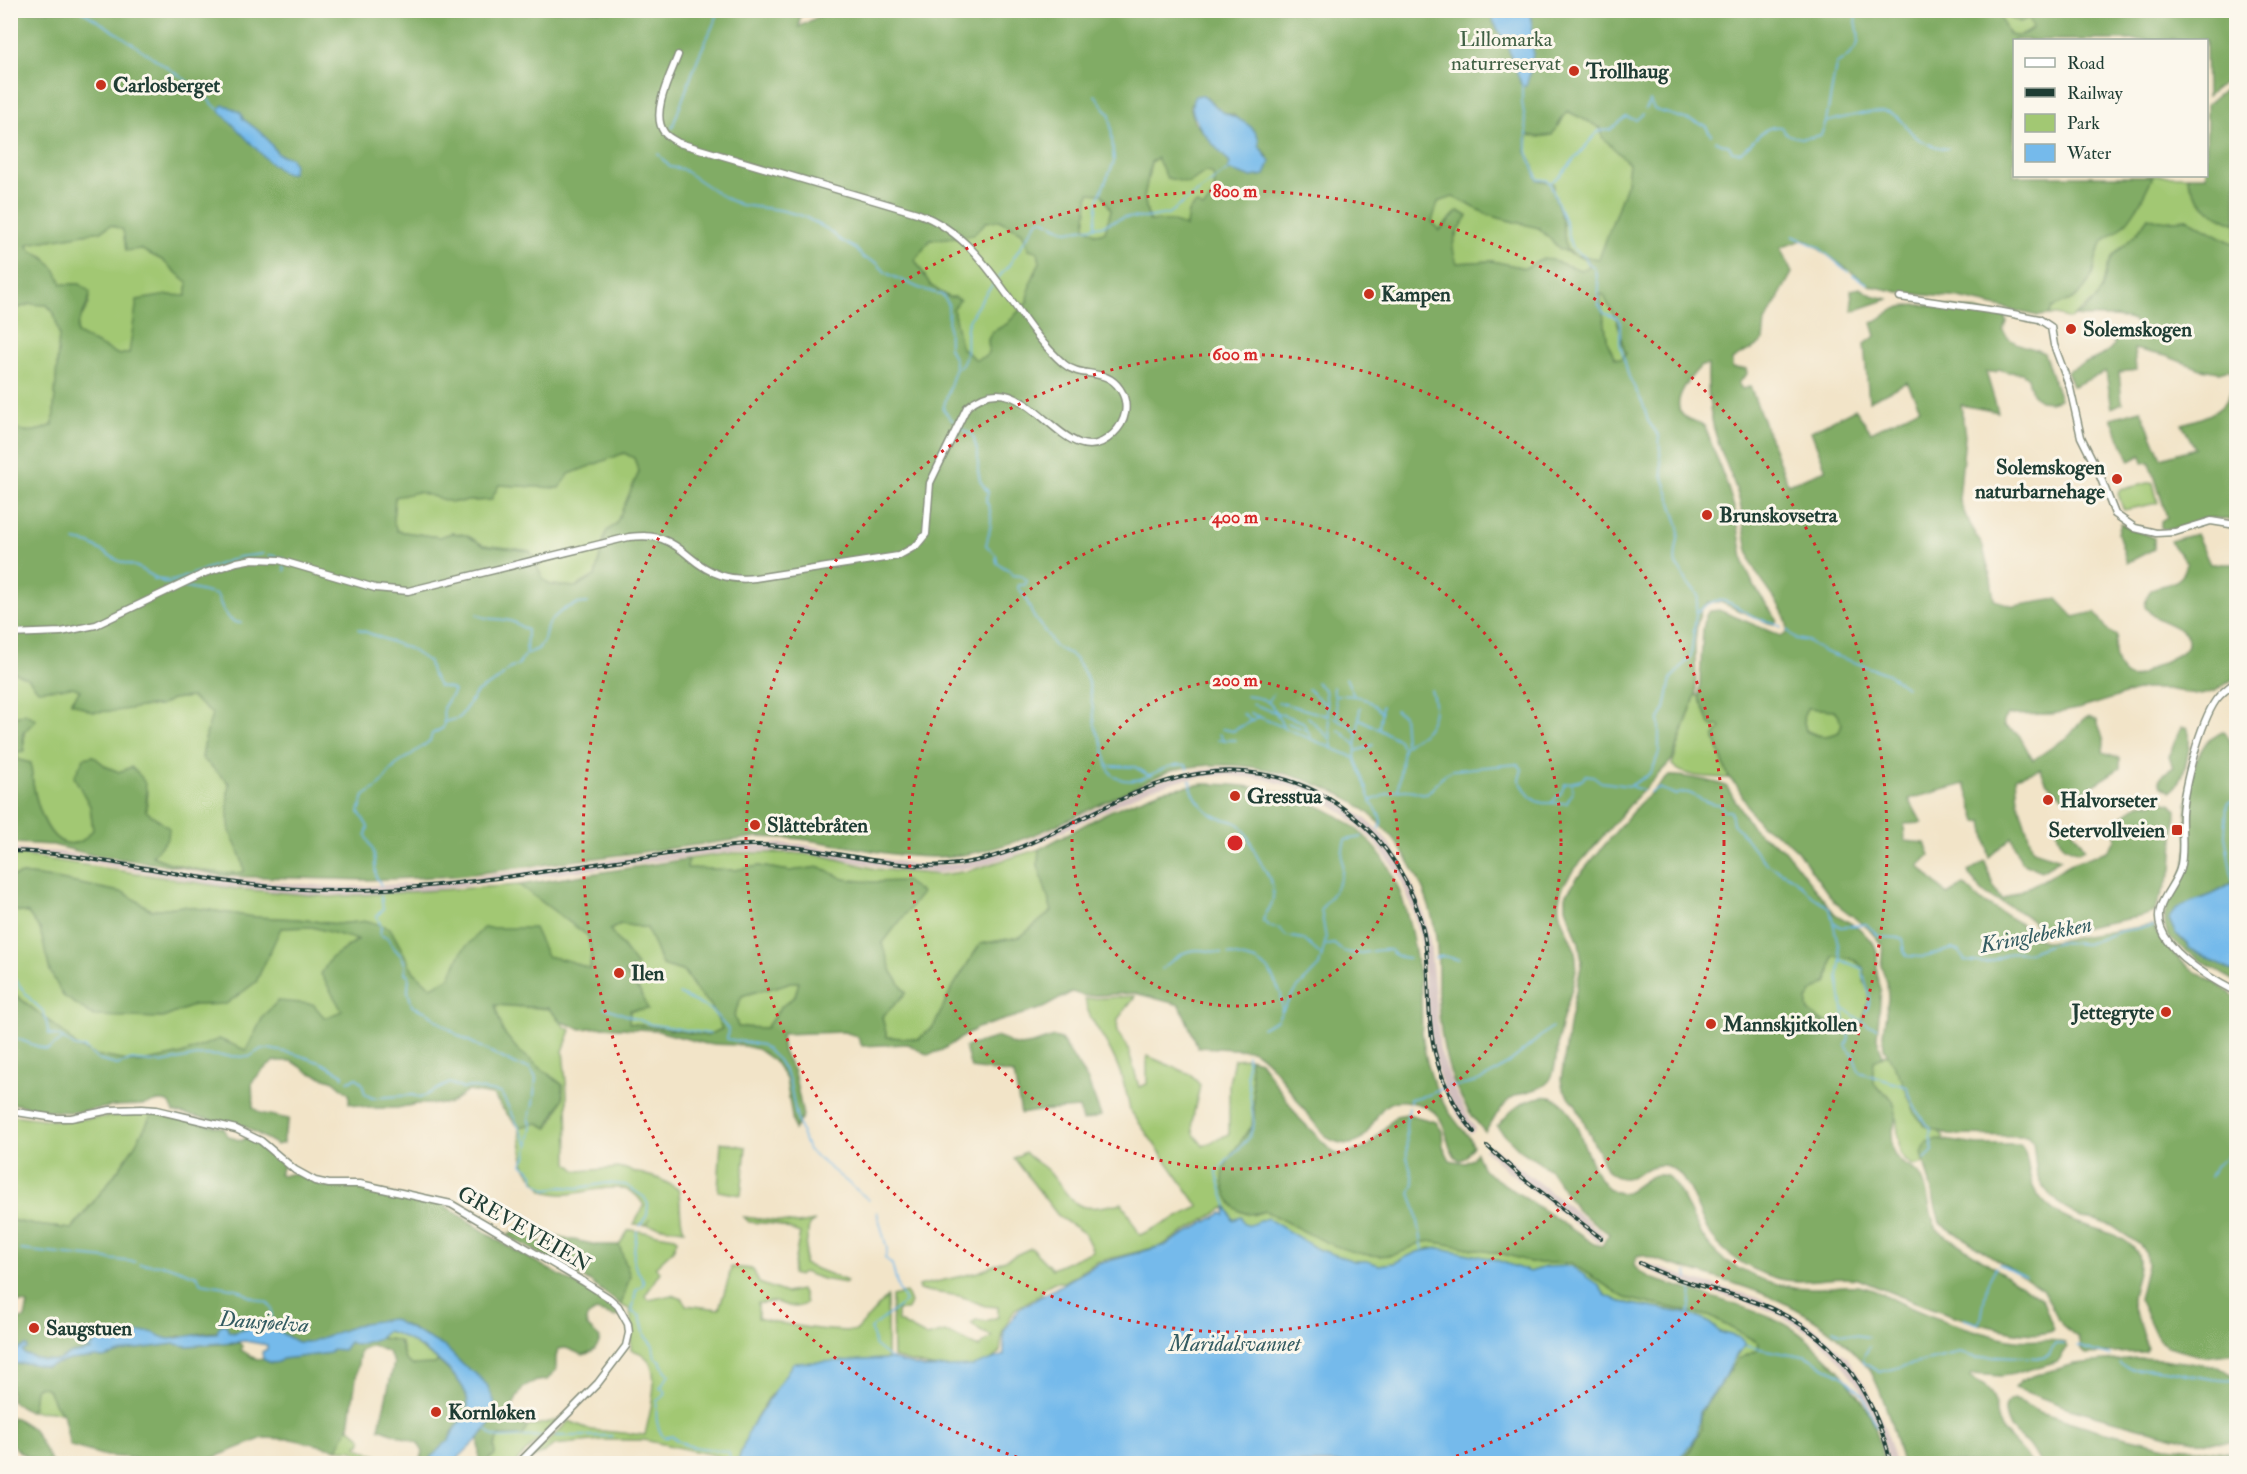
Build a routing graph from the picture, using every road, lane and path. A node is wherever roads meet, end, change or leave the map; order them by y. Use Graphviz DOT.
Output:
graph roads {
  1 [pos="678,55"];
  2 [pos="1900,297"];
  3 [pos="2236,525"];
  4 [pos="10,634"];
  5 [pos="2236,682"];
  6 [pos="2236,992"];
  7 [pos="10,1111"];
  8 [pos="518,1464"];
  1 -- 4 [label="street"];
  2 -- 3 [label="street"];
  5 -- 6 [label="street"];
  7 -- 8 [label="street, GREVEVEIEN"];
}
